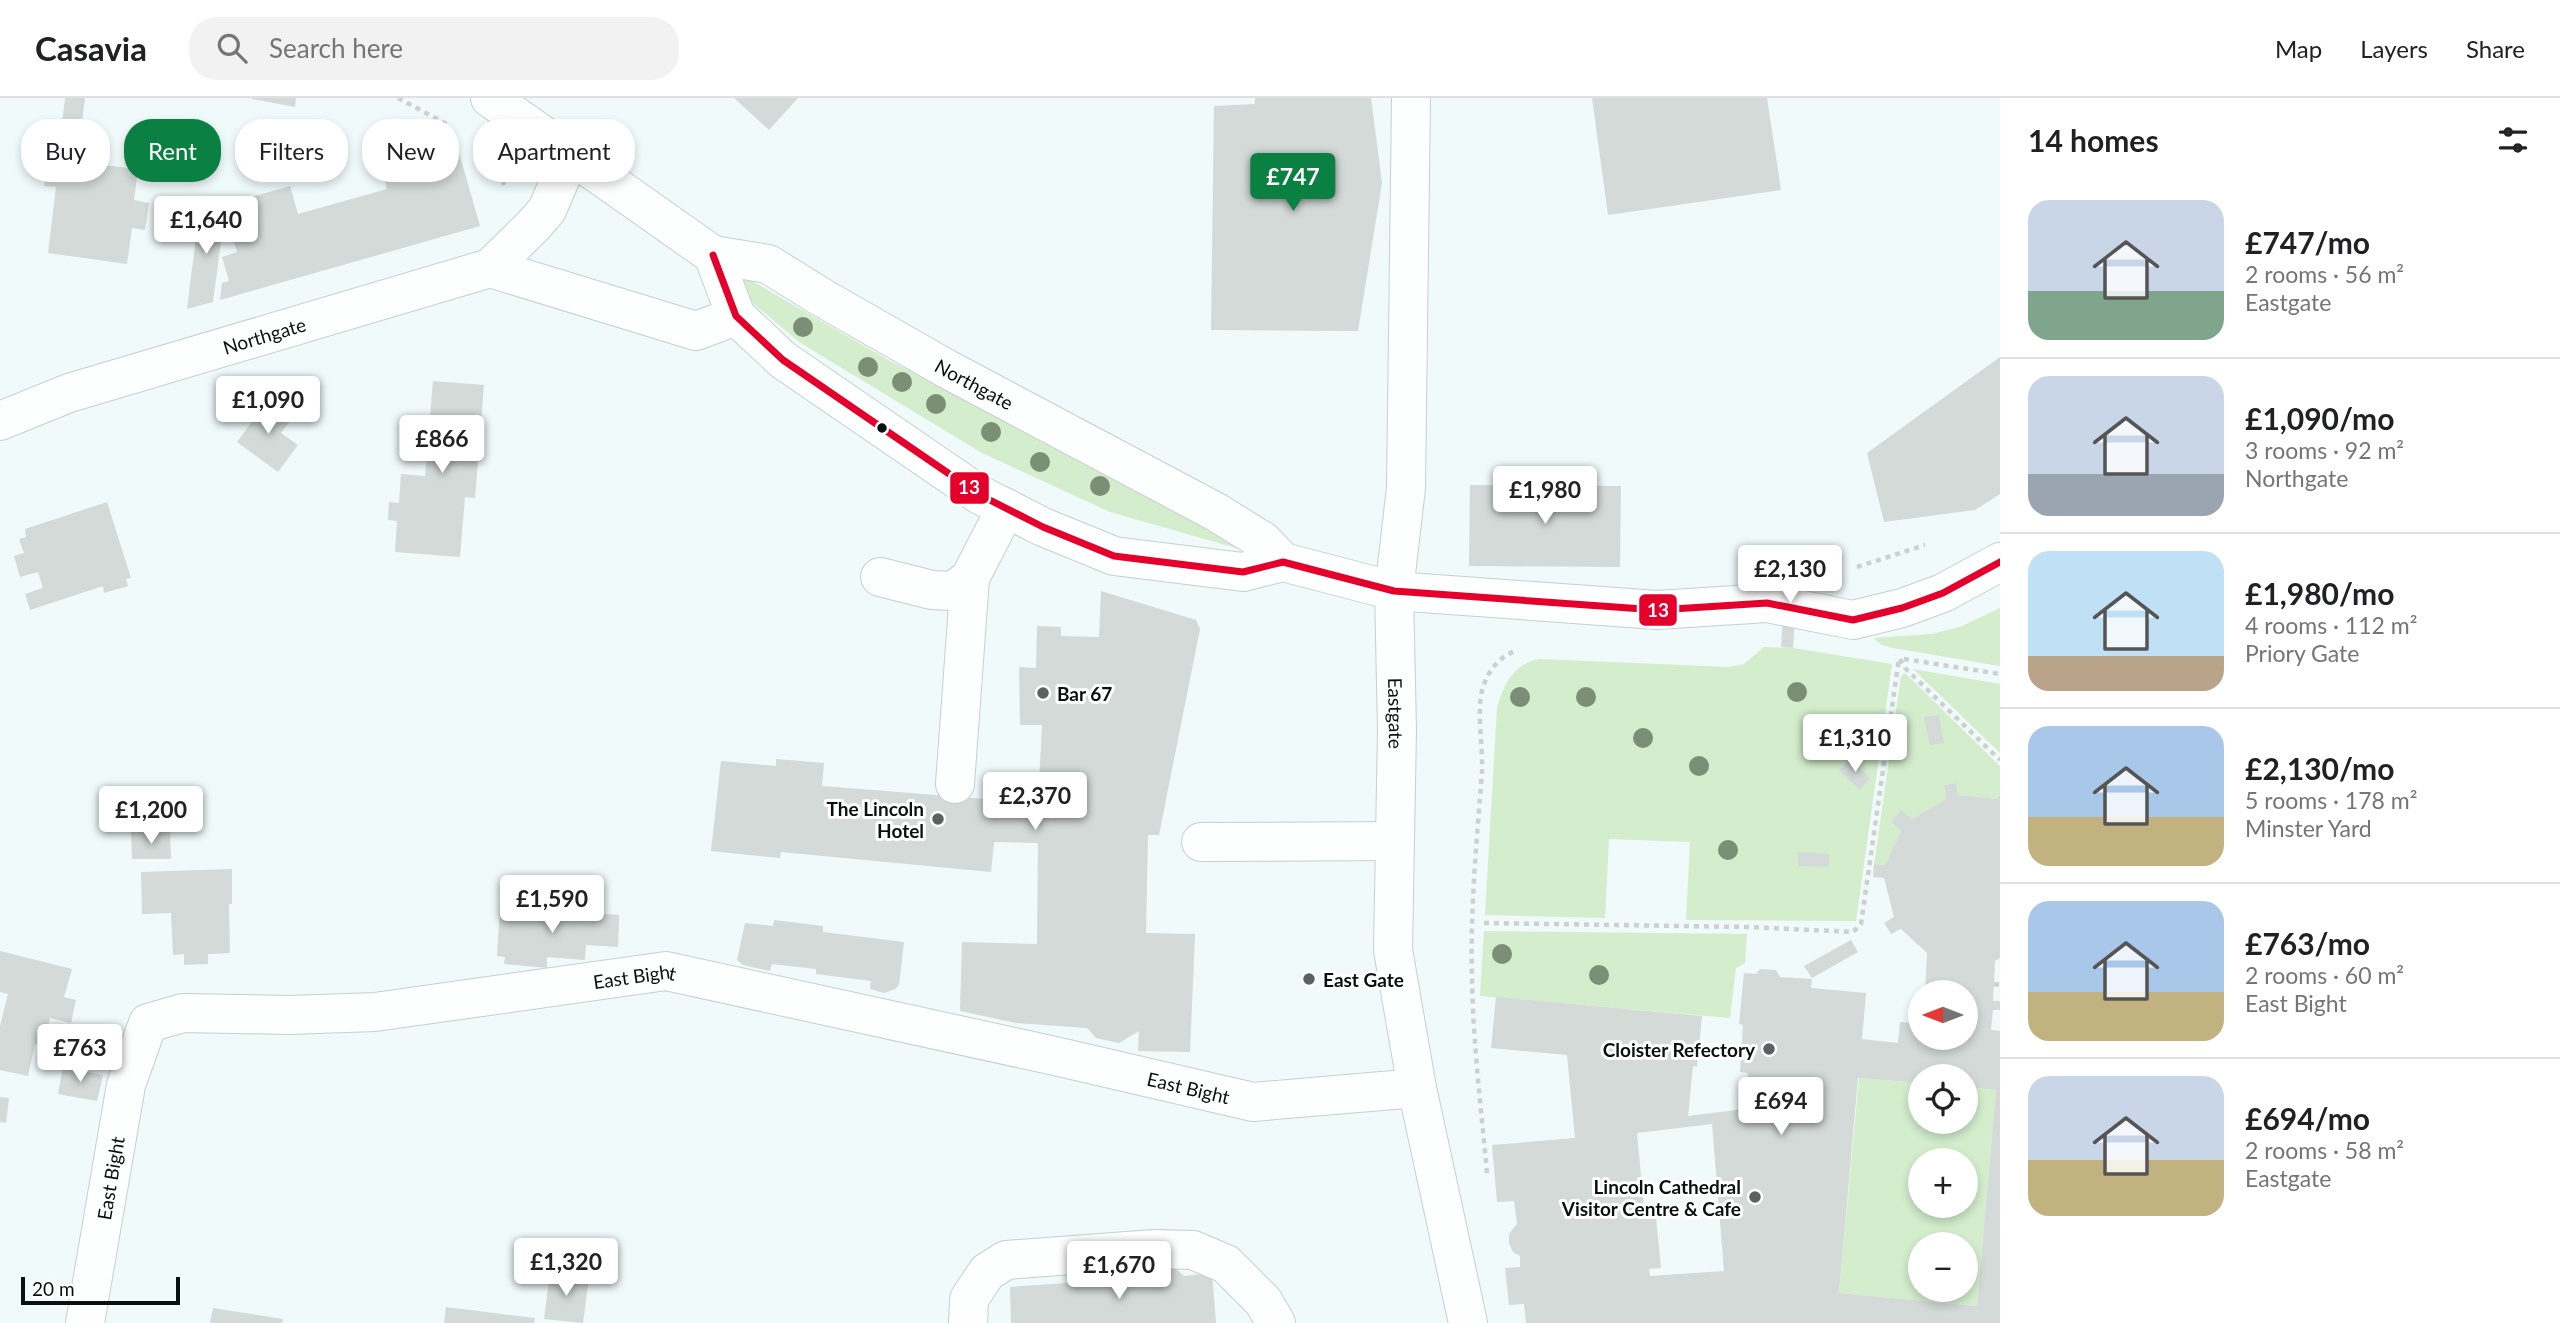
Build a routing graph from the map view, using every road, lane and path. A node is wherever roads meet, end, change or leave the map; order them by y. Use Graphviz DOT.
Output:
graph roads {
  1 [pos="398,98"];
  2 [pos="490,98"];
  3 [pos="1410,98"];
  4 [pos="520,119"];
  5 [pos="460,133"];
  6 [pos="504,182"];
  7 [pos="559,182"];
  8 [pos="610,182"];
  9 [pos="503,192"];
  10 [pos="713,255"];
  11 [pos="490,268"];
  12 [pos="736,316"];
  13 [pos="0,421"];
  14 [pos="1006,508"];
  15 [pos="1283,562"];
  16 [pos="2000,562"];
  17 [pos="880,577"];
  18 [pos="970,578"];
  19 [pos="1394,592"];
  20 [pos="1526,649"];
  21 [pos="1899,657"];
  22 [pos="2000,674"];
  23 [pos="2000,760"];
  24 [pos="955,784"];
  25 [pos="1394,841"];
  26 [pos="1201,842"];
  27 [pos="1484,923"];
  28 [pos="1418,1088"];
  29 [pos="1488,1178"];
  30 [pos="85,1323"];
  31 [pos="968,1323"];
  32 [pos="1276,1323"];
  33 [pos="1468,1323"];
  1 -- 5 [label="path"];
  2 -- 4 [label="street"];
  3 -- 19 [label="street, Eastgate"];
  6 -- 9 [label="path"];
  7 -- 11 [label="street, Northgate"];
  8 -- 10 [label="street"];
  10 -- 12 [label="street, Northgate"];
  10 -- 15 [label="street, Northgate"];
  11 -- 12 [label="street"];
  11 -- 13 [label="street, Northgate"];
  12 -- 14 [label="street, Northgate"];
  14 -- 15 [label="street, Northgate"];
  14 -- 18 [label="street"];
  15 -- 19 [label="street, Northgate"];
  16 -- 19 [label="street, Northgate"];
  17 -- 18 [label="street"];
  18 -- 24 [label="street"];
  19 -- 25 [label="street, Eastgate"];
  20 -- 29 [label="path"];
  21 -- 22 [label="path"];
  21 -- 23 [label="path"];
  21 -- 27 [label="path"];
  25 -- 26 [label="street"];
  25 -- 28 [label="street, Eastgate"];
  28 -- 30 [label="street, East Bight"];
  28 -- 33 [label="street, Eastgate"];
  31 -- 32 [label="street"];
}
